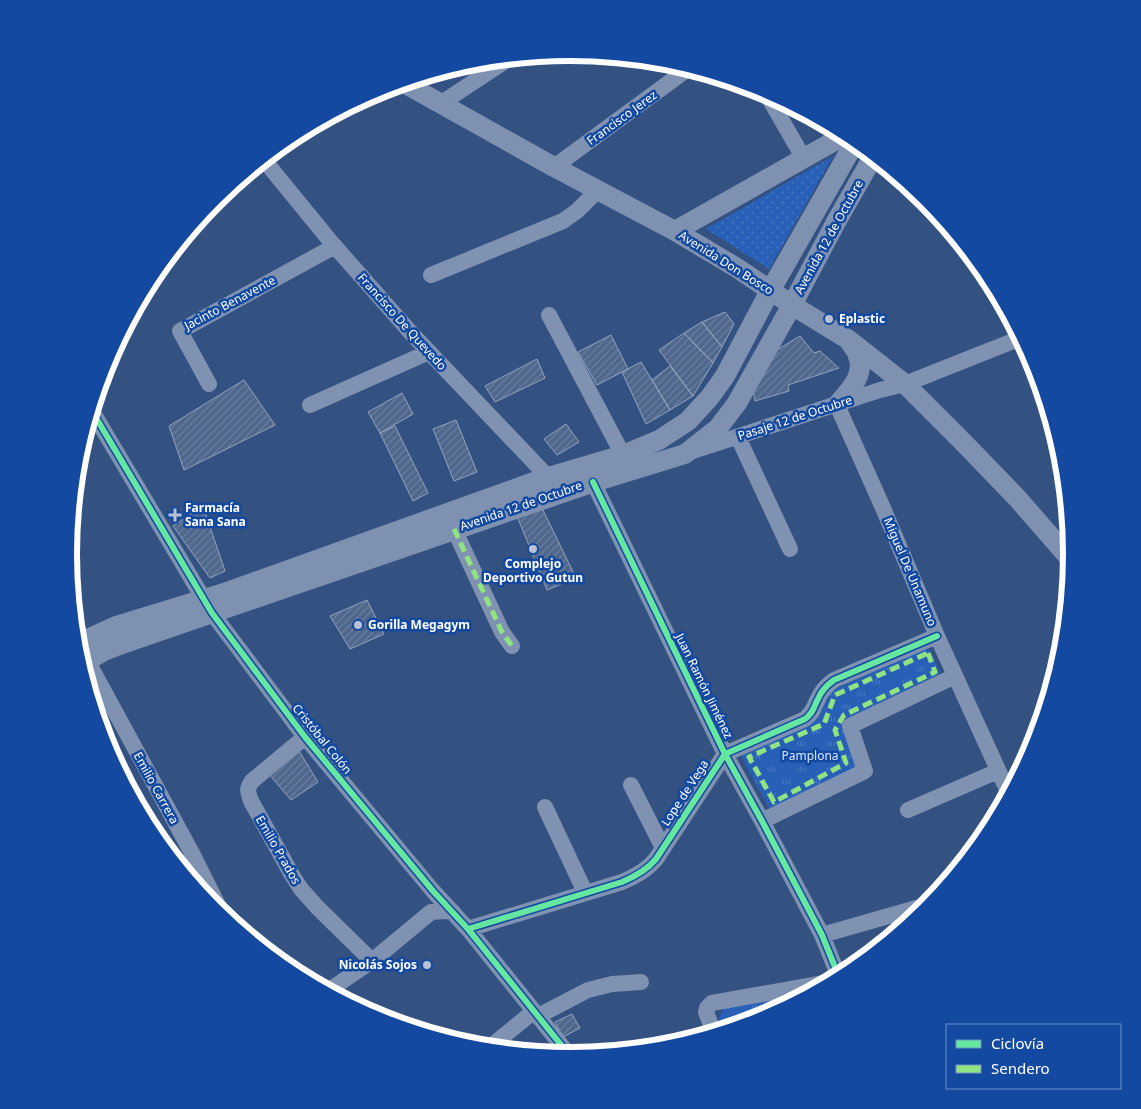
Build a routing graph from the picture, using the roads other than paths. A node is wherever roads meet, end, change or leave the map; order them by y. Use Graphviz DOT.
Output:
graph roads {
  1 [pos="497,67"];
  2 [pos="681,74"];
  3 [pos="411,87"];
  4 [pos="440,104"];
  5 [pos="773,105"];
  6 [pos="838,140"];
  7 [pos="851,149"];
  8 [pos="804,158"];
  9 [pos="870,162"];
  10 [pos="268,165"];
  11 [pos="554,166"];
  12 [pos="598,190"];
  13 [pos="675,231"];
  14 [pos="335,246"];
  15 [pos="431,275"];
  16 [pos="770,291"];
  17 [pos="792,305"];
  18 [pos="549,315"];
  19 [pos="849,340"];
  20 [pos="1015,340"];
  21 [pos="429,352"];
  22 [pos="209,384"];
  23 [pos="905,384"];
  24 [pos="310,405"];
  25 [pos="837,405"];
  26 [pos="96,419"];
  27 [pos="738,437"];
  28 [pos="685,454"];
  29 [pos="623,456"];
  30 [pos="593,482"];
  31 [pos="552,486"];
  32 [pos="454,529"];
  33 [pos="790,549"];
  34 [pos="1064,549"];
  35 [pos="208,606"];
  36 [pos="937,636"];
  37 [pos="512,646"];
  38 [pos="88,655"];
  39 [pos="92,674"];
  40 [pos="955,676"];
  41 [pos="305,737"];
  42 [pos="725,754"];
  43 [pos="998,771"];
  44 [pos="631,785"];
  45 [pos="1006,787"];
  46 [pos="545,807"];
  47 [pos="908,810"];
  48 [pos="762,821"];
  49 [pos="662,848"];
  50 [pos="212,892"];
  51 [pos="585,892"];
  52 [pos="912,909"];
  53 [pos="453,912"];
  54 [pos="468,929"];
  55 [pos="822,936"];
  56 [pos="372,961"];
  57 [pos="837,970"];
  58 [pos="641,982"];
  59 [pos="811,985"];
  60 [pos="334,987"];
  61 [pos="536,1014"];
  62 [pos="712,1027"];
  63 [pos="497,1042"];
  64 [pos="563,1048"];
  1 -- 4 [label="street"];
  2 -- 11 [label="street, Francisco Jerez"];
  3 -- 4 [label="main road, Avenida Don Bosco"];
  4 -- 11 [label="main road, Avenida Don Bosco"];
  5 -- 8 [label="street"];
  6 -- 8 [label="main road"];
  7 -- 16 [label="main road, Avenida 12 de Octubre"];
  8 -- 13 [label="main road"];
  9 -- 17 [label="main road, Avenida 12 de Octubre"];
  10 -- 14 [label="street, Francisco De Quevedo"];
  11 -- 12 [label="main road, Avenida Don Bosco"];
  12 -- 13 [label="main road, Avenida Don Bosco"];
  12 -- 15 [label="street"];
  13 -- 16 [label="main road, Avenida Don Bosco"];
  14 -- 21 [label="street, Francisco De Quevedo"];
  14 -- 22 [label="street, Jacinto Benavente"];
  16 -- 17 [label="main road, Avenida Don Bosco"];
  16 -- 29 [label="main road, Avenida 12 de Octubre"];
  17 -- 19 [label="main road, Avenida Don Bosco"];
  17 -- 28 [label="main road, Avenida 12 de Octubre"];
  18 -- 29 [label="street"];
  19 -- 23 [label="main road, Avenida Don Bosco"];
  19 -- 25 [label="main road"];
  20 -- 23 [label="street, Pasaje 12 de Octubre"];
  21 -- 24 [label="street"];
  21 -- 31 [label="street, Francisco De Quevedo"];
  23 -- 25 [label="street, Pasaje 12 de Octubre"];
  23 -- 34 [label="main road, Avenida Don Bosco"];
  25 -- 27 [label="street, Pasaje 12 de Octubre"];
  25 -- 36 [label="street, Miguel De Unamuno"];
  26 -- 35 [label="street, Cristóbal Colón"];
  27 -- 28 [label="street, Pasaje 12 de Octubre"];
  27 -- 33 [label="street"];
  28 -- 30 [label="main road, Avenida 12 de Octubre"];
  29 -- 31 [label="main road, Avenida 12 de Octubre"];
  30 -- 31 [label="main road, Avenida 12 de Octubre"];
  30 -- 42 [label="street, Juan Ramón Jiménez"];
  31 -- 32 [label="main road, Avenida 12 de Octubre"];
  31 -- 35 [label="main road, Avenida 12 de Octubre"];
  32 -- 35 [label="main road, Avenida 12 de Octubre"];
  32 -- 37 [label="street"];
  35 -- 38 [label="main road, Avenida 12 de Octubre"];
  35 -- 41 [label="street, Cristóbal Colón"];
  36 -- 40 [label="street, Miguel De Unamuno"];
  36 -- 42 [label="street, Lope de Vega"];
  39 -- 50 [label="street, Emilio Carrera"];
  40 -- 43 [label="street, Miguel De Unamuno"];
  40 -- 48 [label="street"];
  41 -- 53 [label="street, Cristóbal Colón"];
  41 -- 56 [label="street, Emilio Prados"];
  42 -- 48 [label="street, Juan Ramón Jiménez"];
  42 -- 49 [label="street, Lope de Vega"];
  43 -- 45 [label="street, Miguel De Unamuno"];
  43 -- 47 [label="street"];
  44 -- 49 [label="street"];
  46 -- 51 [label="street"];
  48 -- 55 [label="street, Juan Ramón Jiménez"];
  49 -- 51 [label="street, Lope de Vega"];
  51 -- 54 [label="street, Lope de Vega"];
  52 -- 55 [label="street"];
  53 -- 54 [label="street, Cristóbal Colón"];
  53 -- 56 [label="street"];
  54 -- 61 [label="street, Cristóbal Colón"];
  55 -- 57 [label="street, Juan Ramón Jiménez"];
  56 -- 60 [label="street"];
  58 -- 61 [label="street"];
  59 -- 62 [label="street"];
  61 -- 63 [label="street"];
  61 -- 64 [label="street, Cristóbal Colón"];
}
